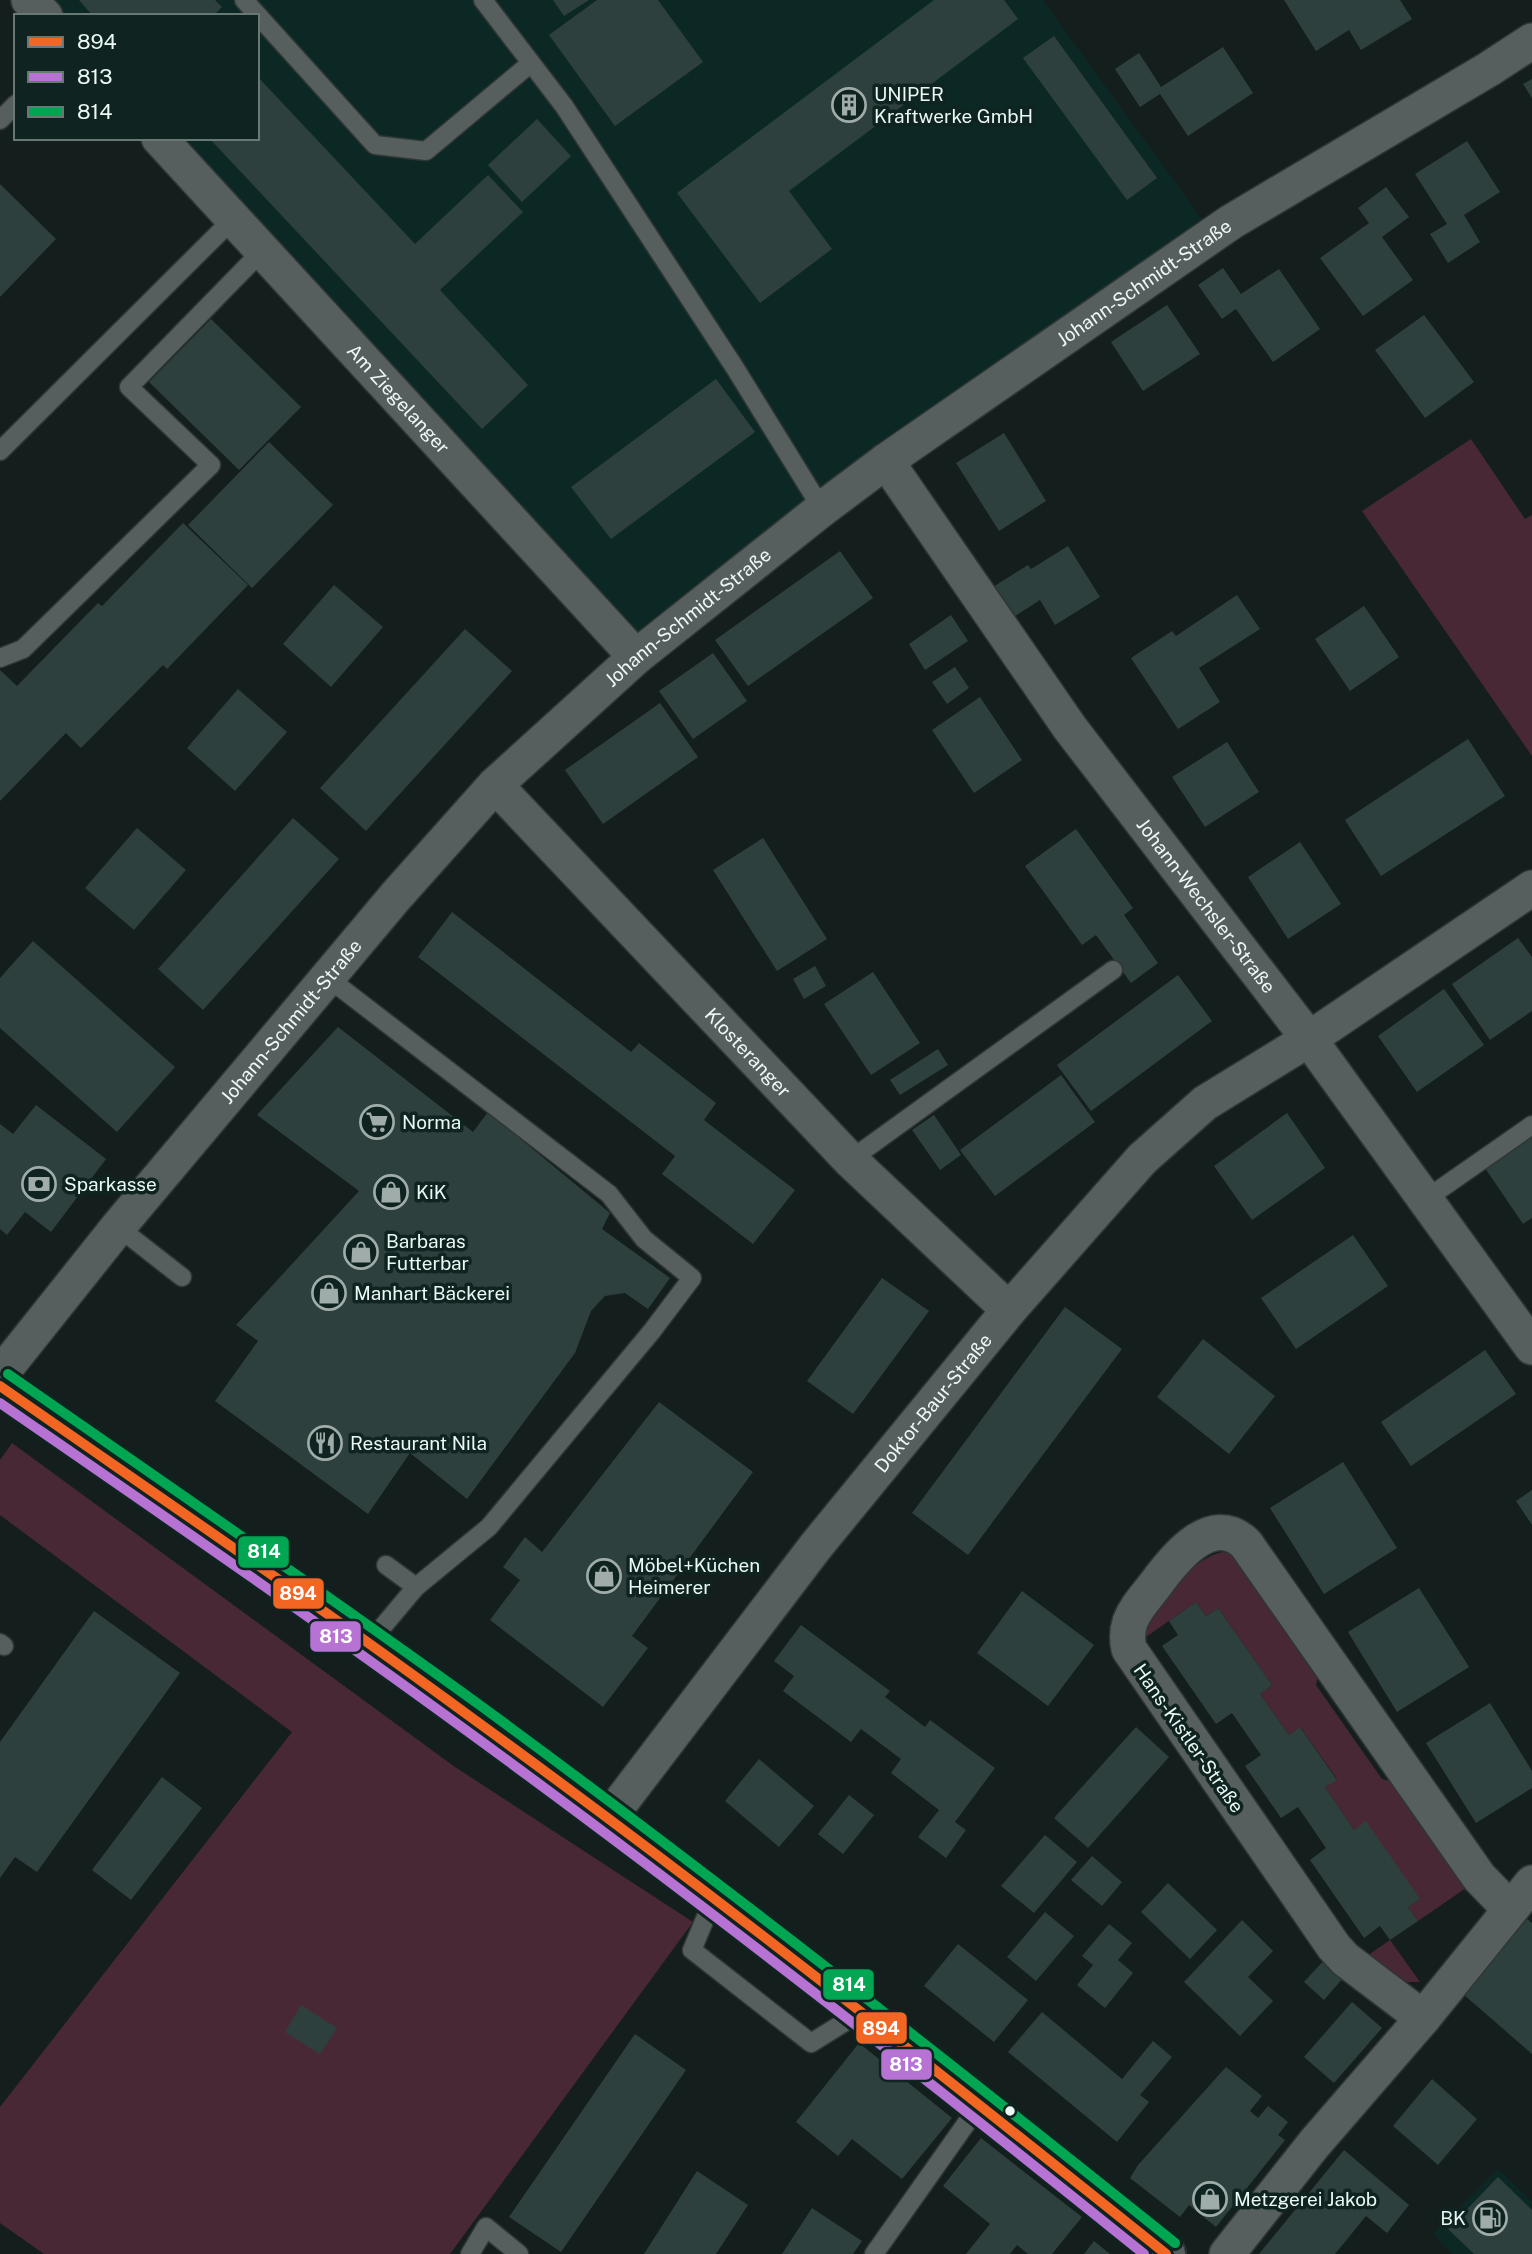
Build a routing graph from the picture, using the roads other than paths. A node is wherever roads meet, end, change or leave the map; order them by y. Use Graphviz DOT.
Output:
graph roads {
  1 [pos="29,0"];
  2 [pos="244,0"];
  3 [pos="483,0"];
  4 [pos="43,14"];
  5 [pos="257,14"];
  6 [pos="259,17"];
  7 [pos="1532,41"];
  8 [pos="531,63"];
  9 [pos="14,106"];
  10 [pos="0,120"];
  11 [pos="161,140"];
  12 [pos="233,219"];
  13 [pos="262,251"];
  14 [pos="0,451"];
  15 [pos="886,461"];
  16 [pos="822,509"];
  17 [pos="636,657"];
  18 [pos="0,658"];
  19 [pos="495,785"];
  20 [pos="1532,888"];
  21 [pos="1113,970"];
  22 [pos="328,978"];
  23 [pos="1308,1039"];
  24 [pos="1532,1125"];
  25 [pos="850,1160"];
  26 [pos="1426,1199"];
  27 [pos="118,1227"];
  28 [pos="182,1278"];
  29 [pos="1009,1310"];
  30 [pos="1532,1347"];
  31 [pos="3,1392"];
  32 [pos="386,1565"];
  33 [pos="415,1587"];
  34 [pos="369,1643"];
  35 [pos="608,1819"];
  36 [pos="1532,1883"];
  37 [pos="713,1900"];
  38 [pos="1510,1909"];
  39 [pos="861,2012"];
  40 [pos="1423,2018"];
  41 [pos="980,2104"];
  42 [pos="470,2254"];
  43 [pos="519,2254"];
  44 [pos="874,2254"];
  45 [pos="1166,2254"];
  46 [pos="1227,2254"];
  1 -- 4 [label="street"];
  2 -- 5 [label="lane"];
  3 -- 8 [label="lane"];
  6 -- 8 [label="lane"];
  7 -- 15 [label="street, Johann-Schmidt-Straße"];
  8 -- 16 [label="lane"];
  9 -- 10 [label="lane"];
  11 -- 12 [label="street, Am Ziegelanger"];
  12 -- 13 [label="street, Am Ziegelanger"];
  12 -- 14 [label="lane"];
  13 -- 17 [label="street, Am Ziegelanger"];
  13 -- 18 [label="lane"];
  15 -- 16 [label="street, Johann-Schmidt-Straße"];
  15 -- 23 [label="street, Johann-Wechsler-Straße"];
  16 -- 17 [label="street, Johann-Schmidt-Straße"];
  17 -- 19 [label="street, Johann-Schmidt-Straße"];
  19 -- 22 [label="street, Johann-Schmidt-Straße"];
  19 -- 25 [label="street, Klosteranger"];
  20 -- 23 [label="street, Doktor-Baur-Straße"];
  21 -- 25 [label="lane"];
  22 -- 27 [label="street, Johann-Schmidt-Straße"];
  22 -- 33 [label="lane"];
  23 -- 26 [label="street, Johann-Wechsler-Straße"];
  23 -- 29 [label="street, Doktor-Baur-Straße"];
  24 -- 26 [label="lane"];
  25 -- 29 [label="street, Klosteranger"];
  26 -- 30 [label="street, Johann-Wechsler-Straße"];
  27 -- 28 [label="lane"];
  27 -- 31 [label="street, Johann-Schmidt-Straße"];
  29 -- 35 [label="street, Doktor-Baur-Straße"];
  31 -- 34 [label="main road"];
  32 -- 33 [label="lane"];
  33 -- 34 [label="lane"];
  34 -- 35 [label="main road"];
  35 -- 37 [label="main road"];
  36 -- 38 [label="street"];
  37 -- 39 [label="main road"];
  37 -- 39 [label="lane"];
  38 -- 40 [label="street"];
  38 -- 40 [label="street, Hans-Kistler-Straße"];
  39 -- 41 [label="main road"];
  40 -- 46 [label="street"];
  41 -- 44 [label="lane"];
  41 -- 45 [label="main road"];
  42 -- 43 [label="lane"];
}
